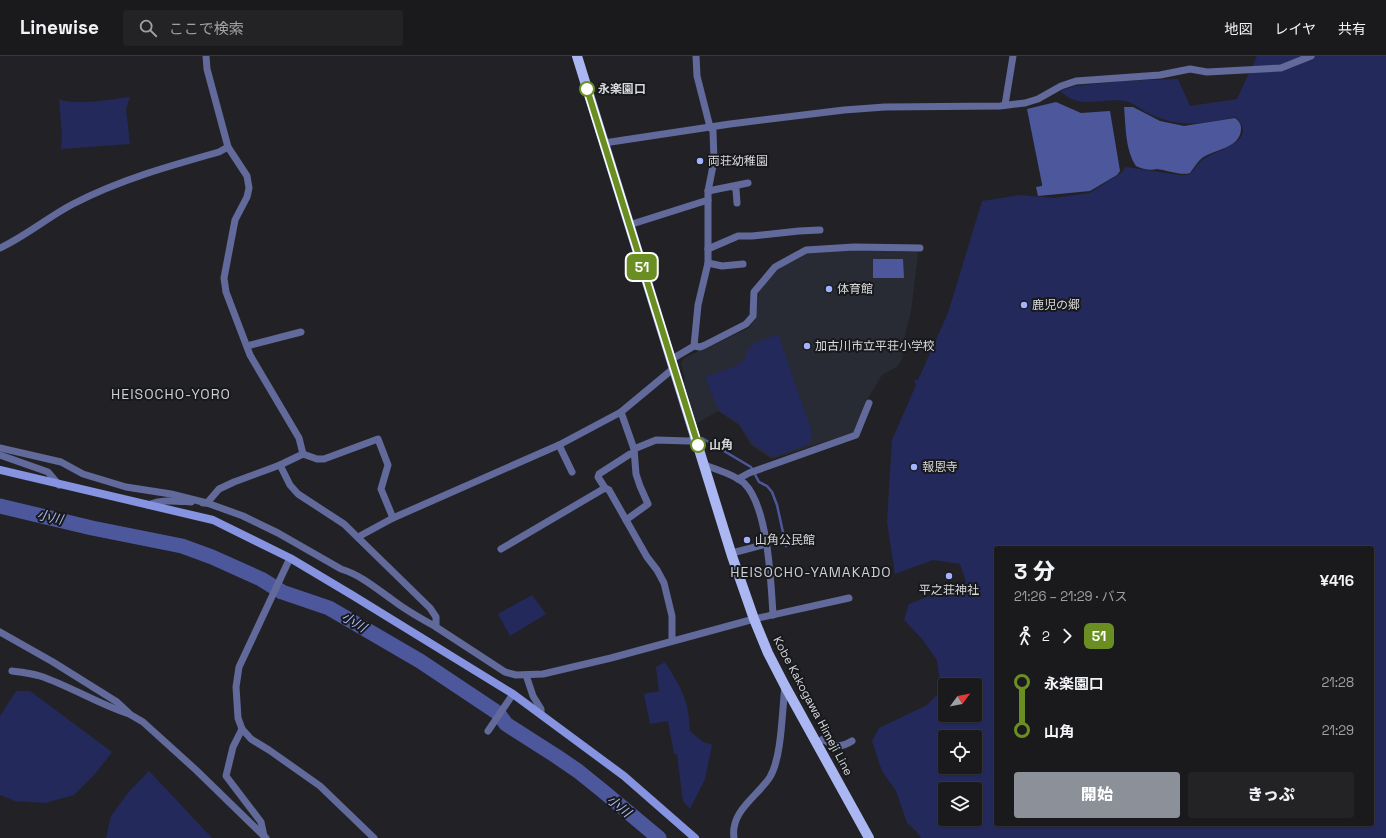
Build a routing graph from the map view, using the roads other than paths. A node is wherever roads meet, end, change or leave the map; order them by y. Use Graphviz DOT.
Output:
graph roads {
  1 [pos="206,56"];
  2 [pos="577,56"];
  3 [pos="696,56"];
  4 [pos="1013,56"];
  5 [pos="1311,56"];
  6 [pos="1005,105"];
  7 [pos="710,127"];
  8 [pos="604,143"];
  9 [pos="228,147"];
  10 [pos="748,183"];
  11 [pos="733,187"];
  12 [pos="708,191"];
  13 [pos="708,200"];
  14 [pos="737,203"];
  15 [pos="630,225"];
  16 [pos="820,230"];
  17 [pos="0,248"];
  18 [pos="920,248"];
  19 [pos="708,249"];
  20 [pos="708,263"];
  21 [pos="743,264"];
  22 [pos="301,332"];
  23 [pos="247,346"];
  24 [pos="694,346"];
  25 [pos="673,363"];
  26 [pos="869,403"];
  27 [pos="621,412"];
  28 [pos="696,438"];
  29 [pos="559,445"];
  30 [pos="0,448"];
  31 [pos="634,451"];
  32 [pos="303,454"];
  33 [pos="0,455"];
  34 [pos="280,465"];
  35 [pos="705,465"];
  36 [pos="0,470"];
  37 [pos="572,472"];
  38 [pos="738,479"];
  39 [pos="59,485"];
  40 [pos="605,488"];
  41 [pos="207,503"];
  42 [pos="148,505"];
  43 [pos="393,518"];
  44 [pos="626,520"];
  45 [pos="358,537"];
  46 [pos="766,544"];
  47 [pos="502,549"];
  48 [pos="732,553"];
  49 [pos="290,558"];
  50 [pos="849,598"];
  51 [pos="773,614"];
  52 [pos="754,619"];
  53 [pos="436,627"];
  54 [pos="0,632"];
  55 [pos="672,641"];
  56 [pos="12,671"];
  57 [pos="526,675"];
  58 [pos="785,686"];
  59 [pos="513,694"];
  60 [pos="131,715"];
  61 [pos="541,715"];
  62 [pos="242,729"];
  63 [pos="488,731"];
  64 [pos="852,741"];
  65 [pos="817,744"];
  66 [pos="265,837"];
  67 [pos="374,838"];
  68 [pos="695,838"];
  69 [pos="734,838"];
  70 [pos="869,838"];
  1 -- 9 [label="street"];
  2 -- 8 [label="main road, Kobe Kakogawa Himeji Line"];
  3 -- 7 [label="street"];
  4 -- 6 [label="street"];
  5 -- 6 [label="street"];
  6 -- 7 [label="street"];
  7 -- 8 [label="street"];
  7 -- 12 [label="street"];
  8 -- 15 [label="main road, Kobe Kakogawa Himeji Line"];
  9 -- 17 [label="street"];
  9 -- 23 [label="street"];
  10 -- 11 [label="street"];
  11 -- 12 [label="street"];
  11 -- 14 [label="street"];
  12 -- 13 [label="street"];
  13 -- 15 [label="street"];
  13 -- 19 [label="street"];
  15 -- 25 [label="main road, Kobe Kakogawa Himeji Line"];
  16 -- 19 [label="street"];
  18 -- 24 [label="street"];
  19 -- 20 [label="street"];
  20 -- 21 [label="street"];
  20 -- 24 [label="street"];
  22 -- 23 [label="street"];
  23 -- 32 [label="street"];
  24 -- 25 [label="street"];
  25 -- 27 [label="street"];
  25 -- 28 [label="main road, Kobe Kakogawa Himeji Line"];
  26 -- 38 [label="street"];
  27 -- 29 [label="street"];
  27 -- 31 [label="street"];
  28 -- 31 [label="street"];
  28 -- 35 [label="main road, Kobe Kakogawa Himeji Line"];
  29 -- 37 [label="street"];
  29 -- 43 [label="street"];
  30 -- 41 [label="street"];
  31 -- 40 [label="street"];
  31 -- 44 [label="street"];
  32 -- 34 [label="street"];
  32 -- 43 [label="street"];
  33 -- 39 [label="street"];
  34 -- 41 [label="street"];
  34 -- 45 [label="street"];
  35 -- 38 [label="street"];
  35 -- 48 [label="main road, Kobe Kakogawa Himeji Line"];
  36 -- 39 [label="street"];
  38 -- 46 [label="street"];
  39 -- 42 [label="street"];
  40 -- 44 [label="street"];
  40 -- 47 [label="street"];
  41 -- 42 [label="street"];
  41 -- 53 [label="street"];
  42 -- 49 [label="street"];
  43 -- 45 [label="street"];
  44 -- 55 [label="street"];
  45 -- 53 [label="street"];
  46 -- 48 [label="street"];
  46 -- 51 [label="street"];
  48 -- 52 [label="main road, Kobe Kakogawa Himeji Line"];
  49 -- 59 [label="street"];
  49 -- 62 [label="street"];
  50 -- 51 [label="street"];
  51 -- 52 [label="street"];
  52 -- 55 [label="street"];
  52 -- 58 [label="main road, Kobe Kakogawa Himeji Line"];
  53 -- 57 [label="street"];
  54 -- 60 [label="street"];
  55 -- 57 [label="street"];
  56 -- 60 [label="street"];
  57 -- 61 [label="street"];
  58 -- 65 [label="main road, Kobe Kakogawa Himeji Line"];
  58 -- 69 [label="street"];
  59 -- 61 [label="street"];
  59 -- 63 [label="street"];
  60 -- 66 [label="street"];
  61 -- 68 [label="street"];
  62 -- 66 [label="street"];
  62 -- 67 [label="street"];
  64 -- 65 [label="street"];
  65 -- 70 [label="main road, Kobe Kakogawa Himeji Line"];
}
